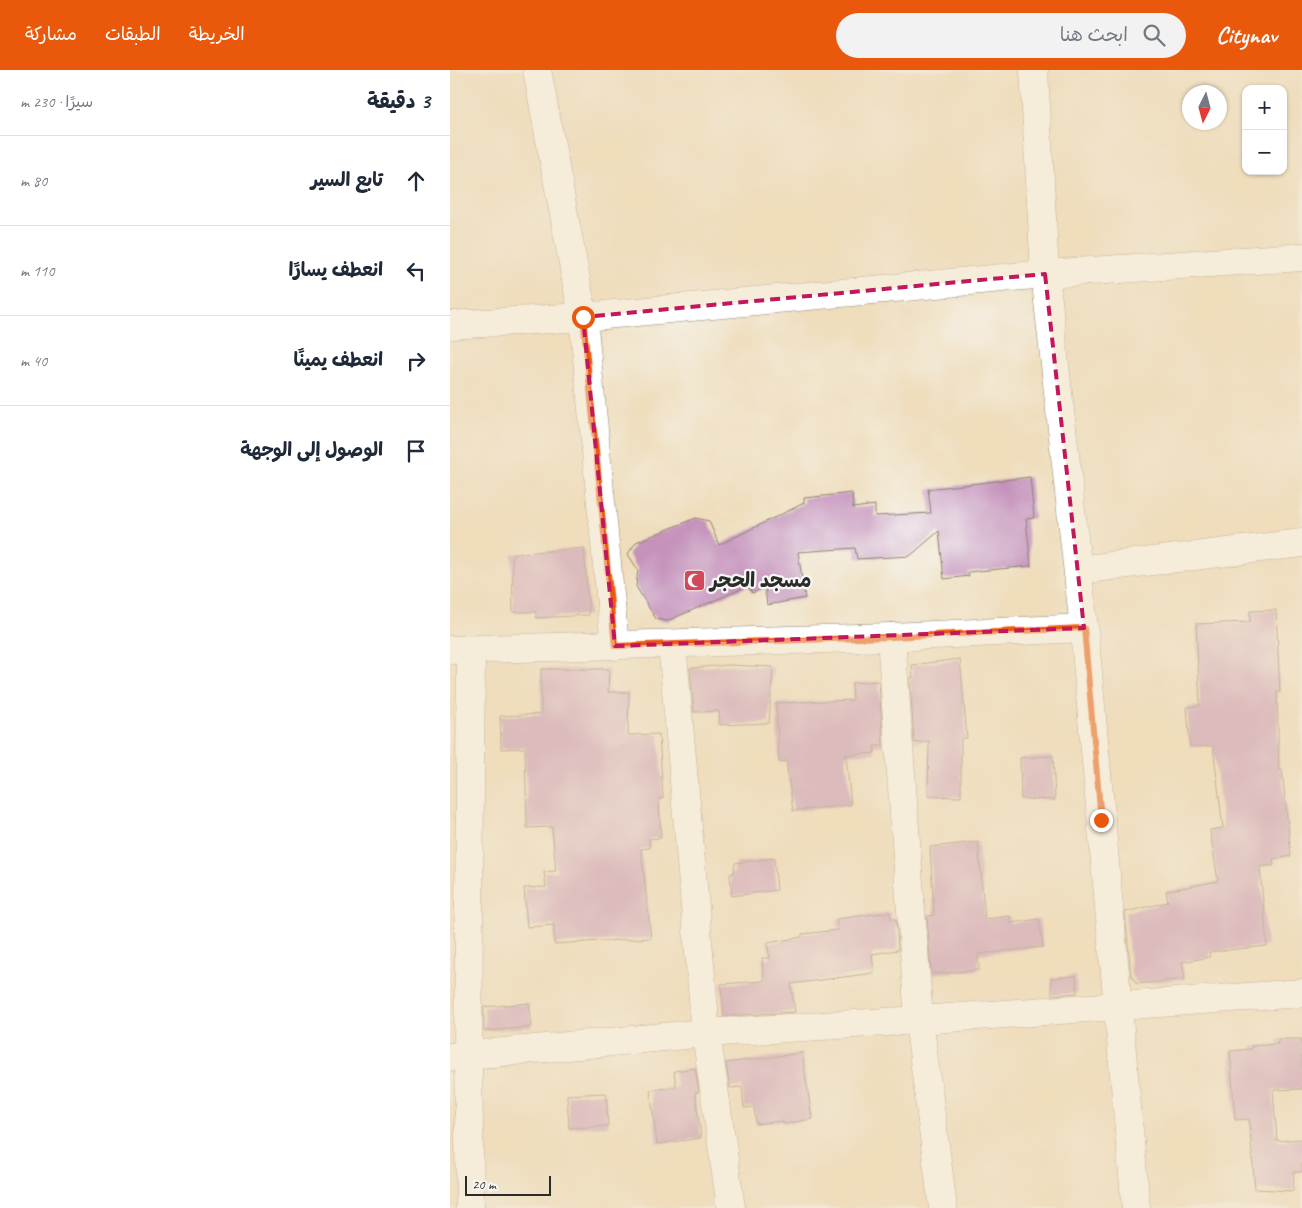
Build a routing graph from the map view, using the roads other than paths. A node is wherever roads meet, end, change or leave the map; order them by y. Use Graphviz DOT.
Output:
graph roads {
  1 [pos="537,70"];
  2 [pos="1034,70"];
  3 [pos="1302,257"];
  4 [pos="1045,274"];
  5 [pos="583,317"];
  6 [pos="450,325"];
  7 [pos="1302,543"];
  8 [pos="1078,570"];
  9 [pos="1084,628"];
  10 [pos="891,637"];
  11 [pos="672,644"];
  12 [pos="615,646"];
  13 [pos="460,650"];
  14 [pos="459,833"];
  15 [pos="1302,993"];
  16 [pos="1117,1005"];
  17 [pos="919,1020"];
  18 [pos="706,1033"];
  19 [pos="459,1056"];
  20 [pos="470,1208"];
  21 [pos="731,1208"];
  22 [pos="943,1208"];
  23 [pos="1136,1208"];
  1 -- 5 [label="street"];
  2 -- 4 [label="street"];
  3 -- 4 [label="street"];
  4 -- 5 [label="street"];
  4 -- 8 [label="street"];
  5 -- 6 [label="street"];
  5 -- 12 [label="street"];
  7 -- 8 [label="street"];
  8 -- 9 [label="street"];
  9 -- 10 [label="street"];
  9 -- 16 [label="street"];
  10 -- 11 [label="street"];
  10 -- 17 [label="street"];
  11 -- 12 [label="street"];
  11 -- 18 [label="street"];
  12 -- 13 [label="street"];
  13 -- 14 [label="street"];
  14 -- 19 [label="street"];
  15 -- 16 [label="street"];
  16 -- 17 [label="street"];
  16 -- 23 [label="street"];
  17 -- 18 [label="street"];
  17 -- 22 [label="street"];
  18 -- 19 [label="street"];
  18 -- 21 [label="street"];
  19 -- 20 [label="street"];
}
